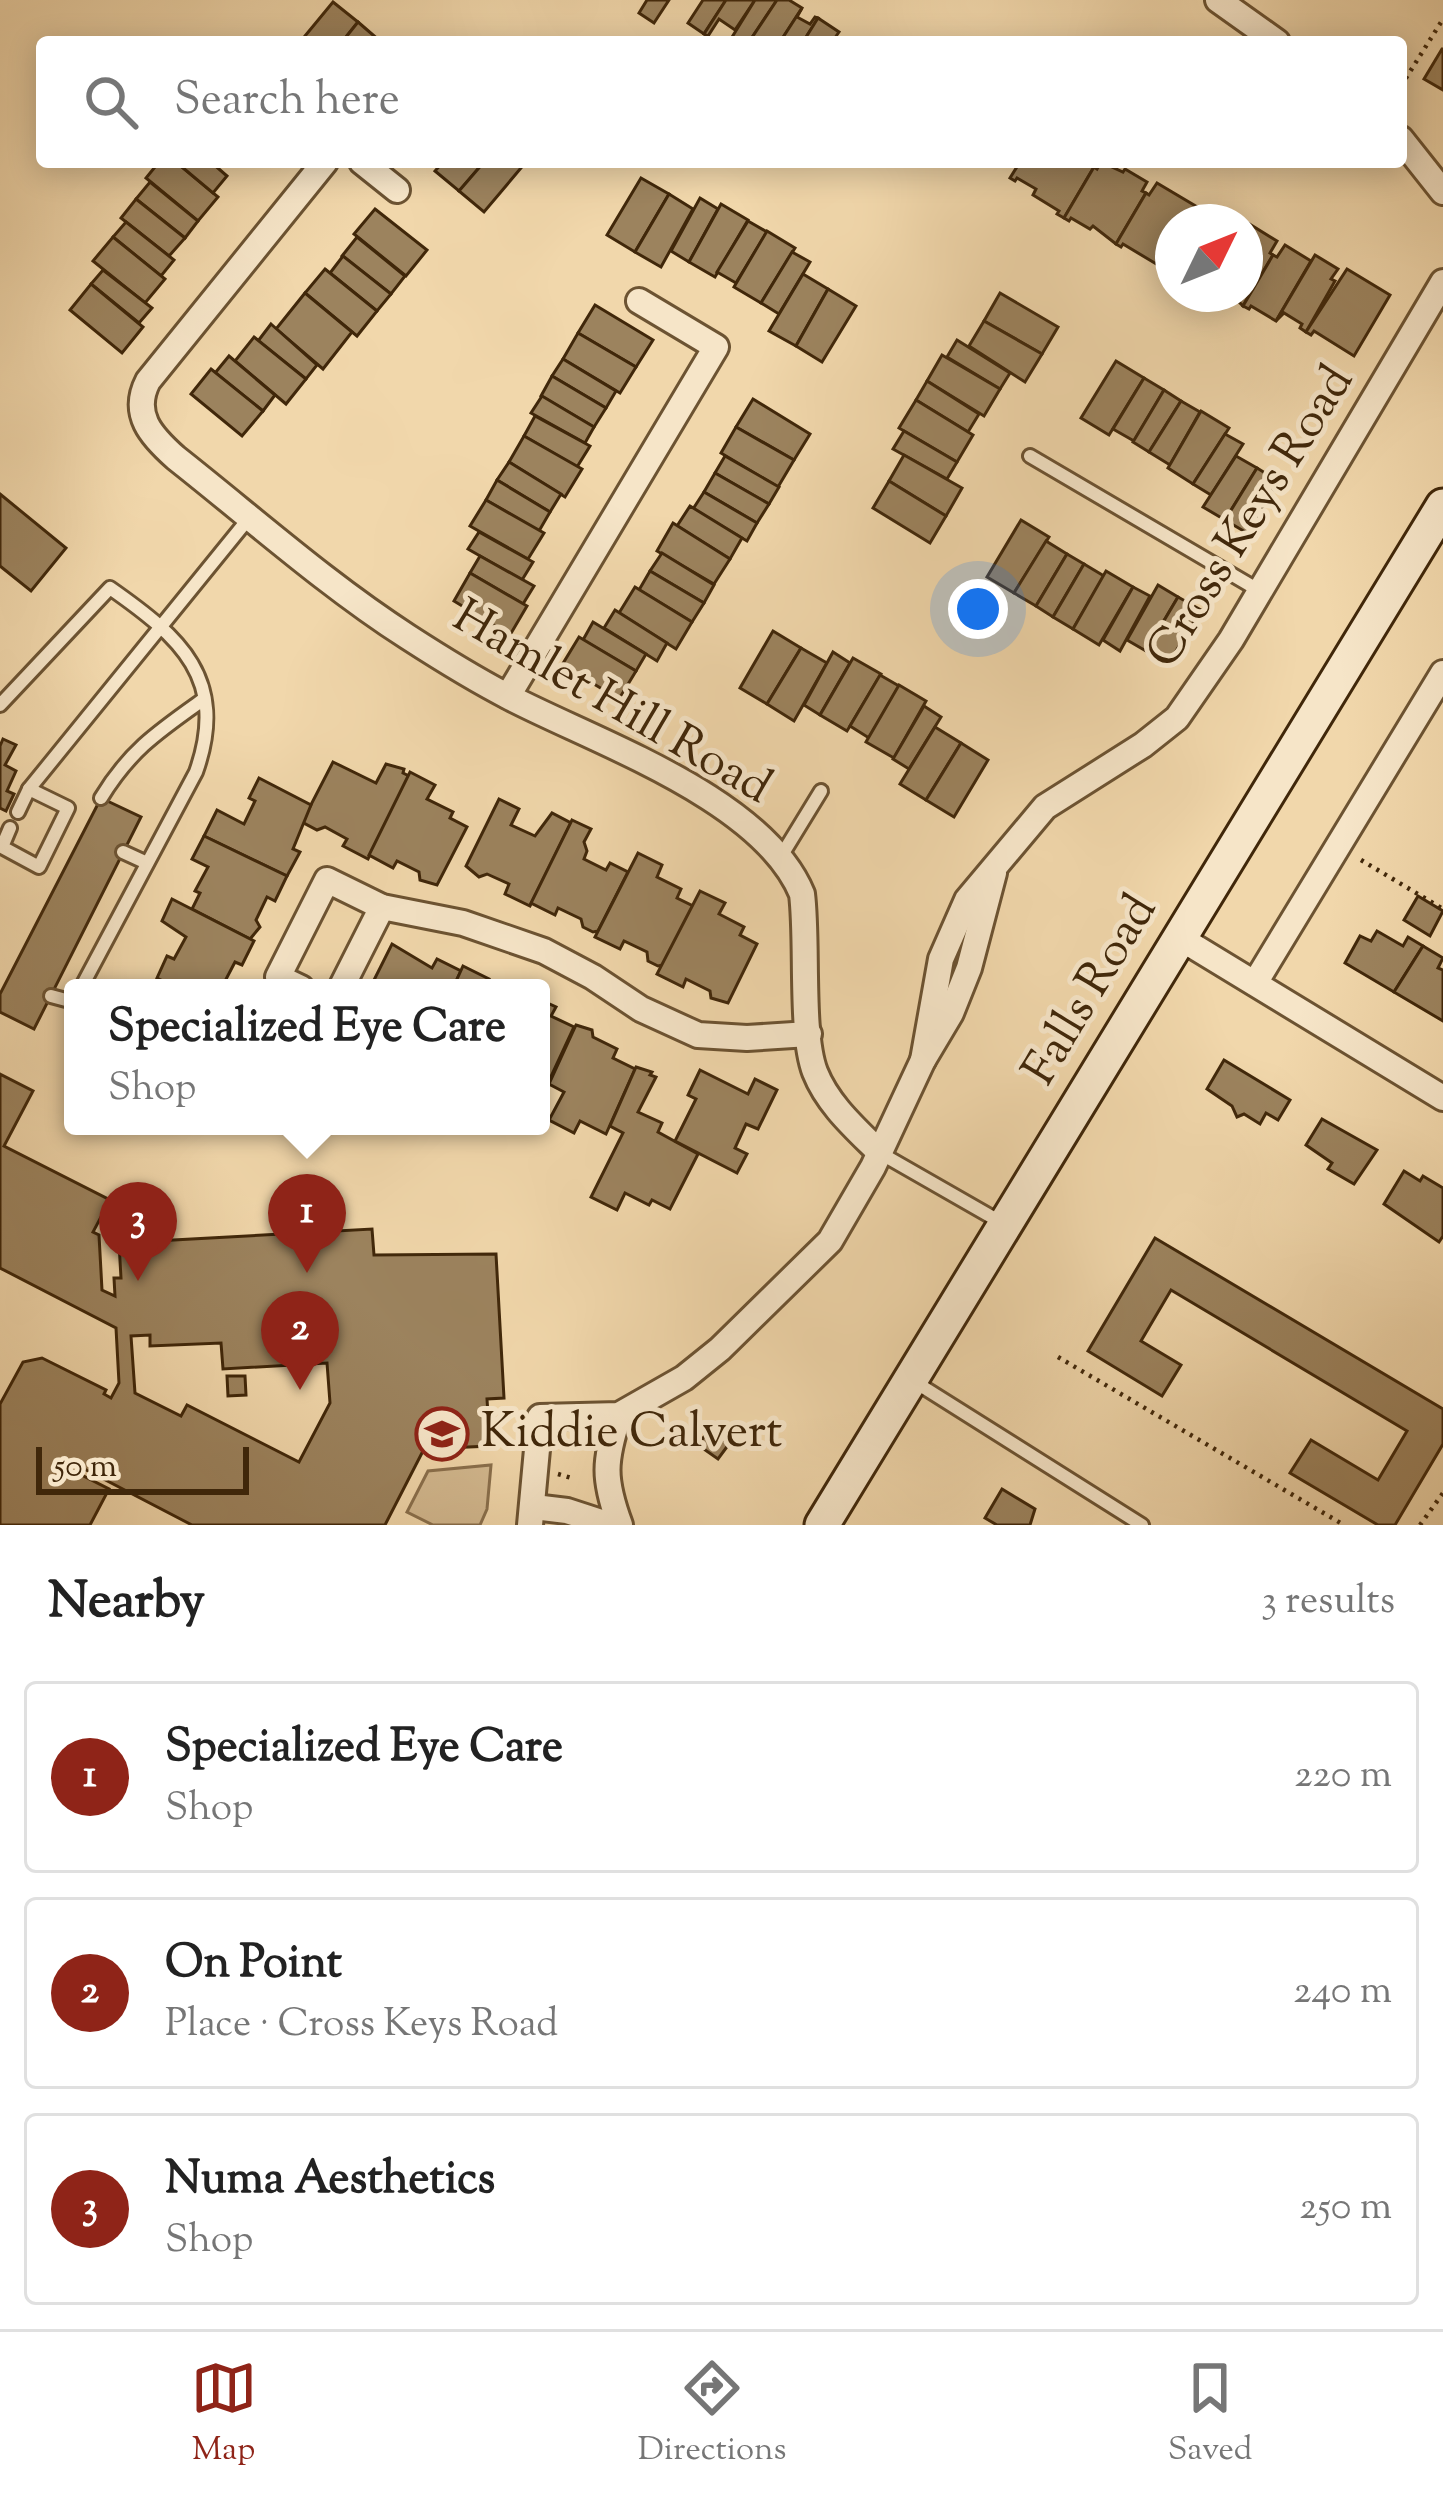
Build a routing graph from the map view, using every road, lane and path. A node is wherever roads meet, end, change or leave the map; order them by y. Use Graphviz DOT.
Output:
graph roads {
  1 [pos="1218,0"];
  2 [pos="1443,19"];
  3 [pos="1252,34"];
  4 [pos="1407,76"];
  5 [pos="1407,147"];
  6 [pos="320,168"];
  7 [pos="370,168"];
  8 [pos="397,190"];
  9 [pos="1443,192"];
  10 [pos="1443,282"];
  11 [pos="639,301"];
  12 [pos="1030,457"];
  13 [pos="1443,506"];
  14 [pos="250,517"];
  15 [pos="1259,591"];
  16 [pos="162,624"];
  17 [pos="1443,673"];
  18 [pos="508,697"];
  19 [pos="204,699"];
  20 [pos="0,705"];
  21 [pos="29,789"];
  22 [pos="820,791"];
  23 [pos="101,798"];
  24 [pos="18,812"];
  25 [pos="10,828"];
  26 [pos="124,852"];
  27 [pos="1356,857"];
  28 [pos="781,858"];
  29 [pos="147,863"];
  30 [pos="382,908"];
  31 [pos="1443,909"];
  32 [pos="1180,938"];
  33 [pos="86,979"];
  34 [pos="284,979"];
  35 [pos="346,979"];
  36 [pos="1255,983"];
  37 [pos="51,996"];
  38 [pos="64,999"];
  39 [pos="809,1034"];
  40 [pos="1443,1098"];
  41 [pos="880,1153"];
  42 [pos="1005,1225"];
  43 [pos="1058,1357"];
  44 [pos="911,1380"];
  45 [pos="619,1414"];
  46 [pos="553,1473"];
  47 [pos="575,1479"];
  48 [pos="1443,1493"];
  49 [pos="532,1516"];
  50 [pos="610,1525"];
  51 [pos="620,1525"];
  52 [pos="822,1525"];
  53 [pos="1142,1525"];
  54 [pos="1344,1525"];
  55 [pos="1420,1525"];
  1 -- 3 [label="street"];
  2 -- 4 [label="path"];
  5 -- 9 [label="street"];
  6 -- 14 [label="street, Hamlet Hill Road"];
  7 -- 8 [label="street"];
  10 -- 15 [label="street, Cross Keys Road"];
  11 -- 18 [label="street"];
  12 -- 15 [label="lane"];
  13 -- 32 [label="main road, Falls Road"];
  14 -- 16 [label="lane"];
  14 -- 18 [label="street, Hamlet Hill Road"];
  15 -- 41 [label="street, Cross Keys Road"];
  16 -- 19 [label="lane"];
  16 -- 20 [label="lane"];
  16 -- 21 [label="lane"];
  17 -- 36 [label="street"];
  18 -- 28 [label="street, Hamlet Hill Road"];
  19 -- 23 [label="lane"];
  19 -- 29 [label="lane"];
  21 -- 24 [label="lane"];
  21 -- 25 [label="lane"];
  22 -- 28 [label="lane"];
  26 -- 29 [label="lane"];
  27 -- 31 [label="path"];
  28 -- 39 [label="street, Hamlet Hill Road"];
  29 -- 33 [label="lane"];
  30 -- 34 [label="street"];
  30 -- 35 [label="street"];
  30 -- 39 [label="street"];
  32 -- 36 [label="street"];
  32 -- 42 [label="main road, Falls Road"];
  36 -- 40 [label="street"];
  37 -- 38 [label="lane"];
  39 -- 41 [label="street, Hamlet Hill Road"];
  41 -- 42 [label="lane"];
  41 -- 45 [label="street, Cross Keys Road"];
  42 -- 44 [label="main road, Falls Road"];
  43 -- 54 [label="path"];
  44 -- 52 [label="main road, Falls Road"];
  44 -- 53 [label="lane"];
  45 -- 49 [label="street, Cross Keys Road"];
  45 -- 51 [label="street"];
  46 -- 47 [label="path"];
  48 -- 55 [label="path"];
  49 -- 50 [label="street, Cross Keys Road"];
}
